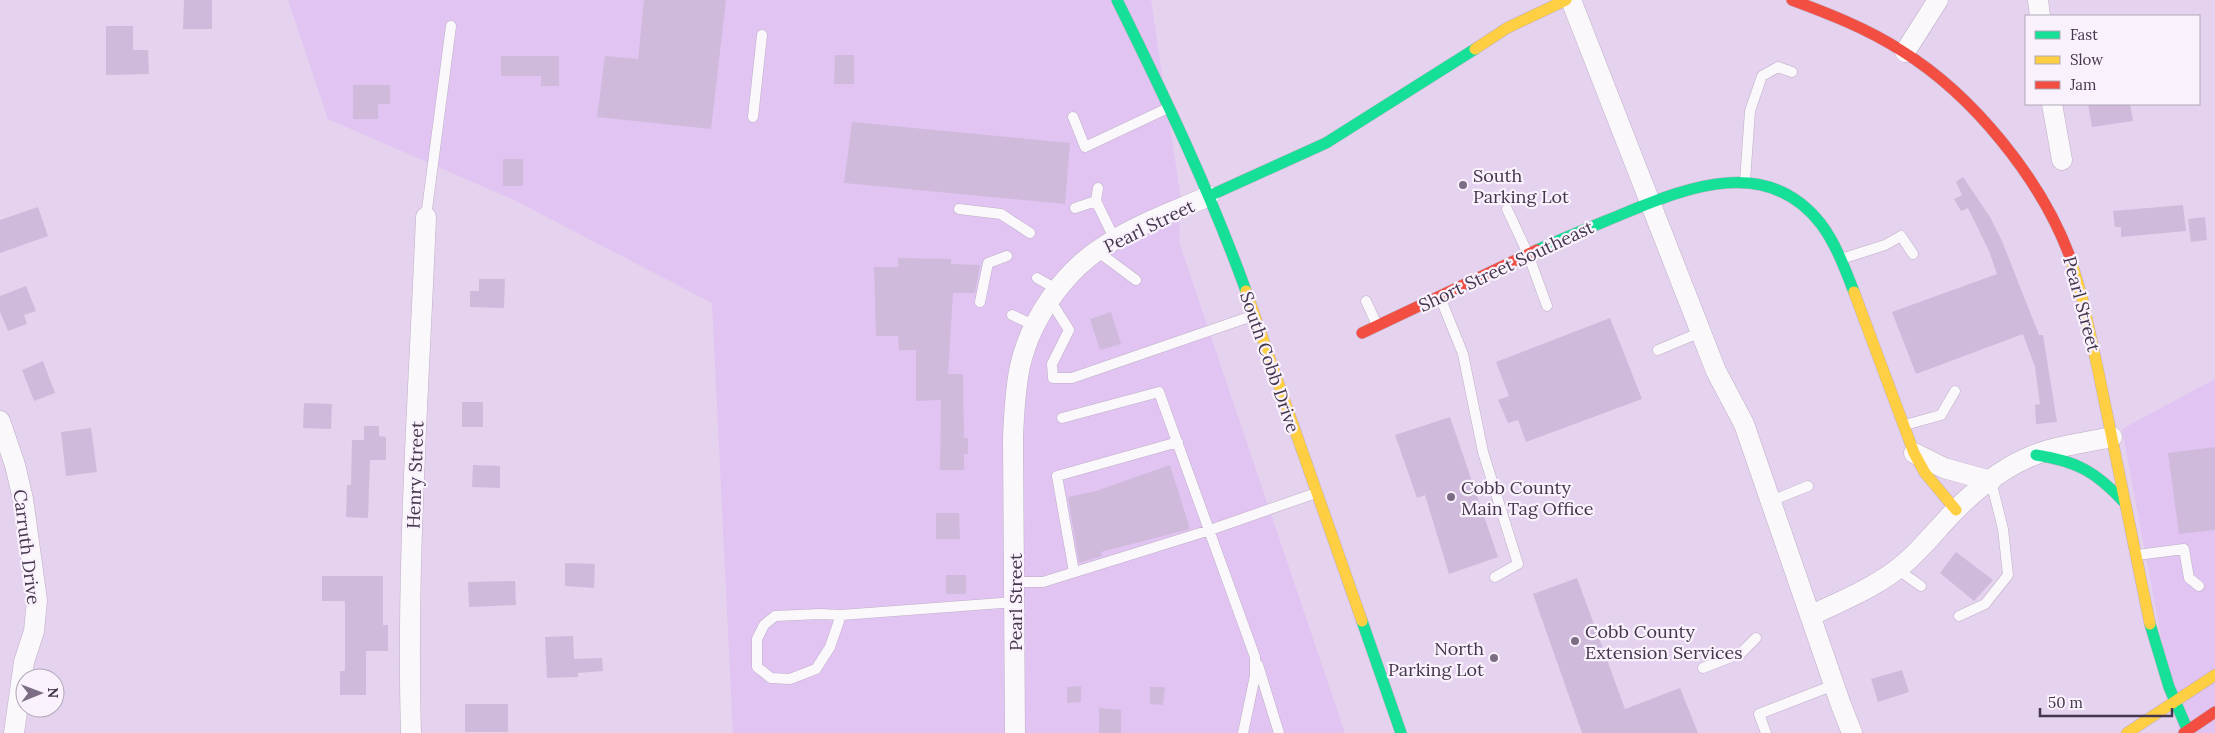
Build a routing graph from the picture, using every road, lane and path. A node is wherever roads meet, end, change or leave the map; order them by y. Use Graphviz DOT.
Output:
graph roads {
  1 [pos="1117,0"];
  2 [pos="1566,0"];
  3 [pos="1571,0"];
  4 [pos="1792,0"];
  5 [pos="1938,0"];
  6 [pos="2038,0"];
  7 [pos="2040,15"];
  8 [pos="451,26"];
  9 [pos="762,35"];
  10 [pos="1906,52"];
  11 [pos="1792,72"];
  12 [pos="2052,105"];
  13 [pos="1170,107"];
  14 [pos="753,117"];
  15 [pos="1073,117"];
  16 [pos="2062,160"];
  17 [pos="1745,182"];
  18 [pos="1098,188"];
  19 [pos="1209,196"];
  20 [pos="1096,201"];
  21 [pos="1651,202"];
  22 [pos="1075,208"];
  23 [pos="958,209"];
  24 [pos="1507,209"];
  25 [pos="426,217"];
  26 [pos="1030,233"];
  27 [pos="1115,240"];
  28 [pos="1097,251"];
  29 [pos="1528,254"];
  30 [pos="1913,254"];
  31 [pos="1007,256"];
  32 [pos="1840,259"];
  33 [pos="1037,278"];
  34 [pos="1136,280"];
  35 [pos="1054,295"];
  36 [pos="1440,296"];
  37 [pos="1366,300"];
  38 [pos="980,302"];
  39 [pos="1547,306"];
  40 [pos="1012,314"];
  41 [pos="1254,315"];
  42 [pos="1035,326"];
  43 [pos="1377,326"];
  44 [pos="1701,332"];
  45 [pos="1362,333"];
  46 [pos="1658,350"];
  47 [pos="1955,391"];
  48 [pos="1062,418"];
  49 [pos="0,421"];
  50 [pos="1904,425"];
  51 [pos="2112,437"];
  52 [pos="1178,442"];
  53 [pos="1914,453"];
  54 [pos="2036,455"];
  55 [pos="1991,481"];
  56 [pos="1808,486"];
  57 [pos="1316,493"];
  58 [pos="1771,502"];
  59 [pos="2124,502"];
  60 [pos="1956,510"];
  61 [pos="1210,530"];
  62 [pos="2135,555"];
  63 [pos="1897,569"];
  64 [pos="1074,572"];
  65 [pos="1495,577"];
  66 [pos="1921,586"];
  67 [pos="2199,586"];
  68 [pos="1015,592"];
  69 [pos="840,615"];
  70 [pos="1810,616"];
  71 [pos="1959,616"];
  72 [pos="1756,638"];
  73 [pos="1256,657"];
  74 [pos="1703,668"];
  75 [pos="2215,675"];
  76 [pos="1834,685"];
  77 [pos="2173,703"];
  78 [pos="2215,712"];
  79 [pos="2186,732"];
  80 [pos="14,733"];
  81 [pos="411,733"];
  82 [pos="1015,733"];
  83 [pos="1243,733"];
  84 [pos="1279,733"];
  85 [pos="1400,733"];
  86 [pos="1766,733"];
  87 [pos="1852,733"];
  88 [pos="2126,733"];
  1 -- 13 [label="street, South Cobb Drive"];
  2 -- 19 [label="street, Pearl Street"];
  3 -- 21 [label="street"];
  4 -- 10 [label="street, Pearl Street"];
  5 -- 10 [label="street"];
  6 -- 7 [label="street"];
  8 -- 25 [label="lane"];
  9 -- 14 [label="lane"];
  10 -- 51 [label="street, Pearl Street"];
  11 -- 17 [label="lane"];
  12 -- 16 [label="street"];
  13 -- 15 [label="lane"];
  13 -- 19 [label="street, South Cobb Drive"];
  17 -- 21 [label="street, Short Street Southeast"];
  17 -- 32 [label="street, Short Street Southeast"];
  18 -- 20 [label="lane"];
  19 -- 27 [label="street, Pearl Street"];
  19 -- 41 [label="street, South Cobb Drive"];
  20 -- 22 [label="lane"];
  20 -- 27 [label="lane"];
  21 -- 29 [label="street, Short Street Southeast"];
  21 -- 44 [label="street"];
  23 -- 26 [label="lane"];
  24 -- 29 [label="lane"];
  25 -- 81 [label="street, Henry Street"];
  27 -- 28 [label="street, Pearl Street"];
  28 -- 34 [label="lane"];
  28 -- 35 [label="street, Pearl Street"];
  29 -- 36 [label="street, Short Street Southeast"];
  29 -- 39 [label="lane"];
  30 -- 32 [label="lane"];
  31 -- 38 [label="lane"];
  32 -- 50 [label="street, Short Street Southeast"];
  33 -- 35 [label="lane"];
  35 -- 41 [label="lane"];
  35 -- 42 [label="street, Pearl Street"];
  36 -- 43 [label="street, Short Street Southeast"];
  36 -- 65 [label="lane"];
  37 -- 43 [label="lane"];
  40 -- 42 [label="lane"];
  41 -- 57 [label="street, South Cobb Drive"];
  42 -- 68 [label="street, Pearl Street"];
  43 -- 45 [label="street, Short Street Southeast"];
  44 -- 46 [label="lane"];
  44 -- 58 [label="street"];
  47 -- 50 [label="lane"];
  48 -- 52 [label="lane"];
  49 -- 80 [label="street, Carruth Drive"];
  50 -- 53 [label="street, Short Street Southeast"];
  51 -- 54 [label="street"];
  51 -- 59 [label="street, Pearl Street"];
  52 -- 61 [label="lane"];
  52 -- 64 [label="lane"];
  53 -- 55 [label="street"];
  53 -- 60 [label="street, Short Street Southeast"];
  54 -- 55 [label="street"];
  54 -- 59 [label="street"];
  55 -- 60 [label="street"];
  55 -- 71 [label="lane"];
  56 -- 58 [label="lane"];
  57 -- 61 [label="lane"];
  57 -- 85 [label="street, South Cobb Drive"];
  58 -- 70 [label="street"];
  59 -- 62 [label="street, Pearl Street"];
  60 -- 63 [label="street"];
  61 -- 64 [label="lane"];
  61 -- 73 [label="lane"];
  62 -- 67 [label="lane"];
  62 -- 77 [label="street, Pearl Street"];
  63 -- 66 [label="lane"];
  63 -- 70 [label="street"];
  64 -- 68 [label="lane"];
  68 -- 69 [label="lane"];
  68 -- 82 [label="street, Pearl Street"];
  69 -- 69 [label="lane"];
  70 -- 76 [label="street"];
  72 -- 74 [label="lane"];
  73 -- 83 [label="lane"];
  73 -- 84 [label="lane"];
  75 -- 77 [label="street"];
  76 -- 86 [label="lane"];
  76 -- 87 [label="street"];
  77 -- 79 [label="street, Pearl Street"];
  77 -- 88 [label="street"];
  78 -- 79 [label="street"];
}
